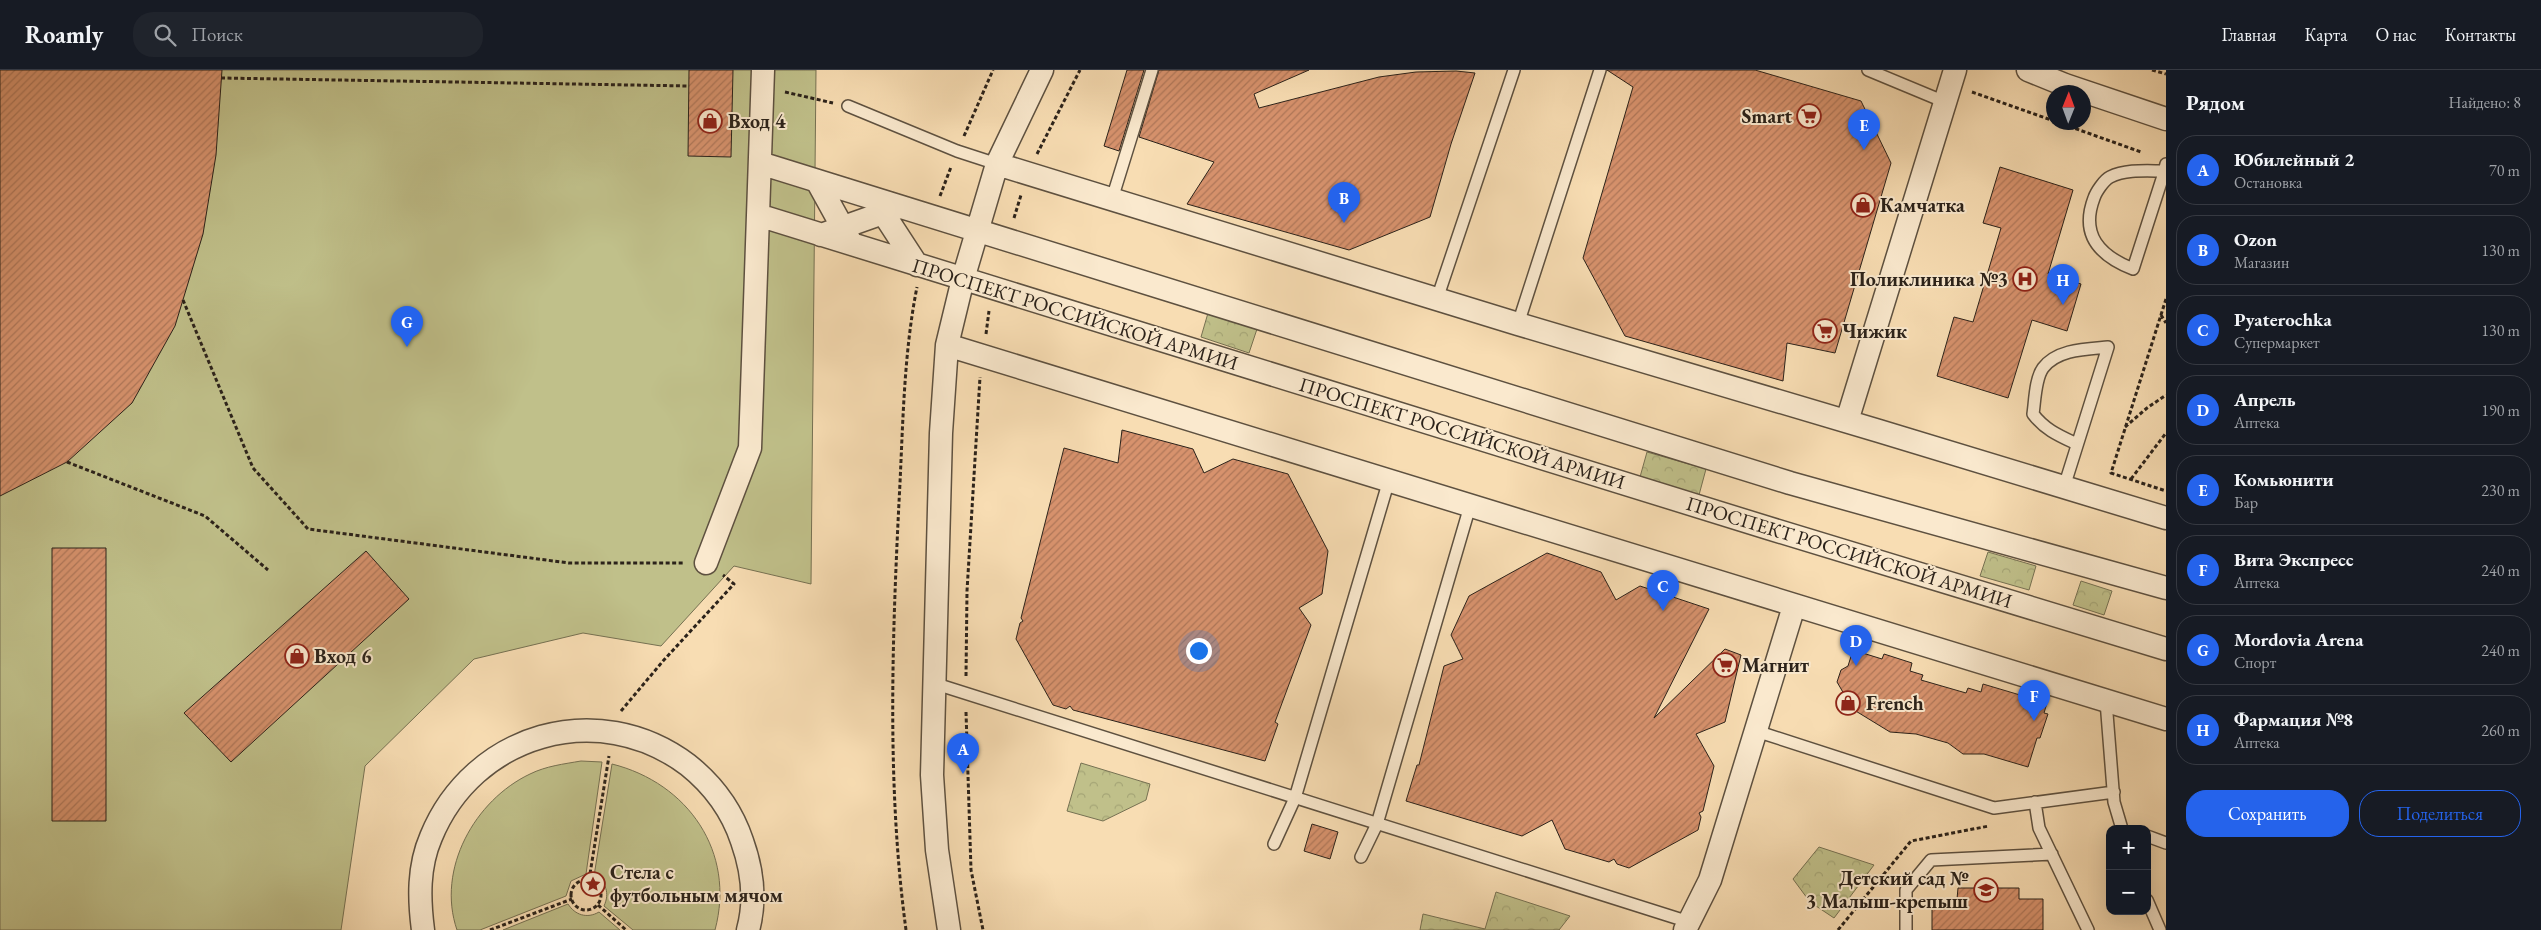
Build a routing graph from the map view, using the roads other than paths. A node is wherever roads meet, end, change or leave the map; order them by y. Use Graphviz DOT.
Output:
graph roads {
  1 [pos="1042,70"];
  2 [pos="1152,70"];
  3 [pos="1514,70"];
  4 [pos="1600,70"];
  5 [pos="1868,70"];
  6 [pos="2028,70"];
  7 [pos="763,78"];
  8 [pos="1951,85"];
  9 [pos="848,106"];
  10 [pos="2166,119"];
  11 [pos="760,163"];
  12 [pos="997,164"];
  13 [pos="2165,168"];
  14 [pos="817,181"];
  15 [pos="1112,198"];
  16 [pos="886,206"];
  17 [pos="758,215"];
  18 [pos="976,231"];
  19 [pos="848,236"];
  20 [pos="919,266"];
  21 [pos="962,279"];
  22 [pos="1437,299"];
  23 [pos="1518,324"];
  24 [pos="947,345"];
  25 [pos="1847,421"];
  26 [pos="2077,444"];
  27 [pos="1389,480"];
  28 [pos="2064,487"];
  29 [pos="1470,506"];
  30 [pos="2166,518"];
  31 [pos="706,563"];
  32 [pos="2166,588"];
  33 [pos="1794,606"];
  34 [pos="2166,649"];
  35 [pos="933,683"];
  36 [pos="2106,701"];
  37 [pos="2166,719"];
  38 [pos="1756,731"];
  39 [pos="2114,792"];
  40 [pos="1295,798"];
  41 [pos="2035,802"];
  42 [pos="1377,824"];
  43 [pos="2122,825"];
  44 [pos="2151,837"];
  45 [pos="2166,842"];
  46 [pos="1274,844"];
  47 [pos="2052,854"];
  48 [pos="1361,857"];
  49 [pos="2151,909"];
  50 [pos="1687,926"];
  51 [pos="424,930"];
  52 [pos="748,930"];
  53 [pos="949,930"];
  54 [pos="1906,930"];
  55 [pos="2088,930"];
  56 [pos="2160,930"];
  1 -- 12 [label="street"];
  2 -- 15 [label="lane"];
  3 -- 22 [label="lane"];
  4 -- 23 [label="lane"];
  5 -- 8 [label="lane"];
  6 -- 10 [label="street"];
  7 -- 11 [label="street"];
  8 -- 25 [label="street"];
  9 -- 12 [label="lane"];
  11 -- 14 [label="street"];
  11 -- 17 [label="street"];
  12 -- 15 [label="street"];
  12 -- 18 [label="street"];
  13 -- 13 [label="lane"];
  14 -- 16 [label="street"];
  14 -- 19 [label="street"];
  15 -- 22 [label="street"];
  16 -- 18 [label="street"];
  16 -- 19 [label="street"];
  16 -- 20 [label="street"];
  17 -- 19 [label="street, ПРОСПЕКТ РОССИЙСКОЙ АРМИИ"];
  17 -- 31 [label="street"];
  18 -- 21 [label="street"];
  18 -- 32 [label="street"];
  19 -- 20 [label="street, ПРОСПЕКТ РОССИЙСКОЙ АРМИИ"];
  20 -- 21 [label="street, ПРОСПЕКТ РОССИЙСКОЙ АРМИИ"];
  21 -- 24 [label="street"];
  21 -- 34 [label="street, ПРОСПЕКТ РОССИЙСКОЙ АРМИИ"];
  22 -- 23 [label="street"];
  23 -- 25 [label="street"];
  24 -- 27 [label="street"];
  24 -- 35 [label="street"];
  25 -- 28 [label="street"];
  26 -- 26 [label="lane"];
  26 -- 28 [label="lane"];
  27 -- 29 [label="street"];
  27 -- 40 [label="lane"];
  28 -- 30 [label="street"];
  29 -- 33 [label="street"];
  29 -- 42 [label="lane"];
  33 -- 36 [label="street"];
  33 -- 38 [label="street"];
  35 -- 40 [label="lane"];
  35 -- 53 [label="street"];
  36 -- 37 [label="street"];
  36 -- 39 [label="lane"];
  38 -- 41 [label="lane"];
  38 -- 50 [label="street"];
  39 -- 41 [label="lane"];
  39 -- 43 [label="lane"];
  40 -- 42 [label="lane"];
  40 -- 46 [label="lane"];
  41 -- 47 [label="lane"];
  42 -- 48 [label="lane"];
  42 -- 50 [label="lane"];
  44 -- 45 [label="lane"];
  47 -- 54 [label="lane"];
  47 -- 55 [label="lane"];
  49 -- 56 [label="lane"];
  51 -- 52 [label="street"];
}
